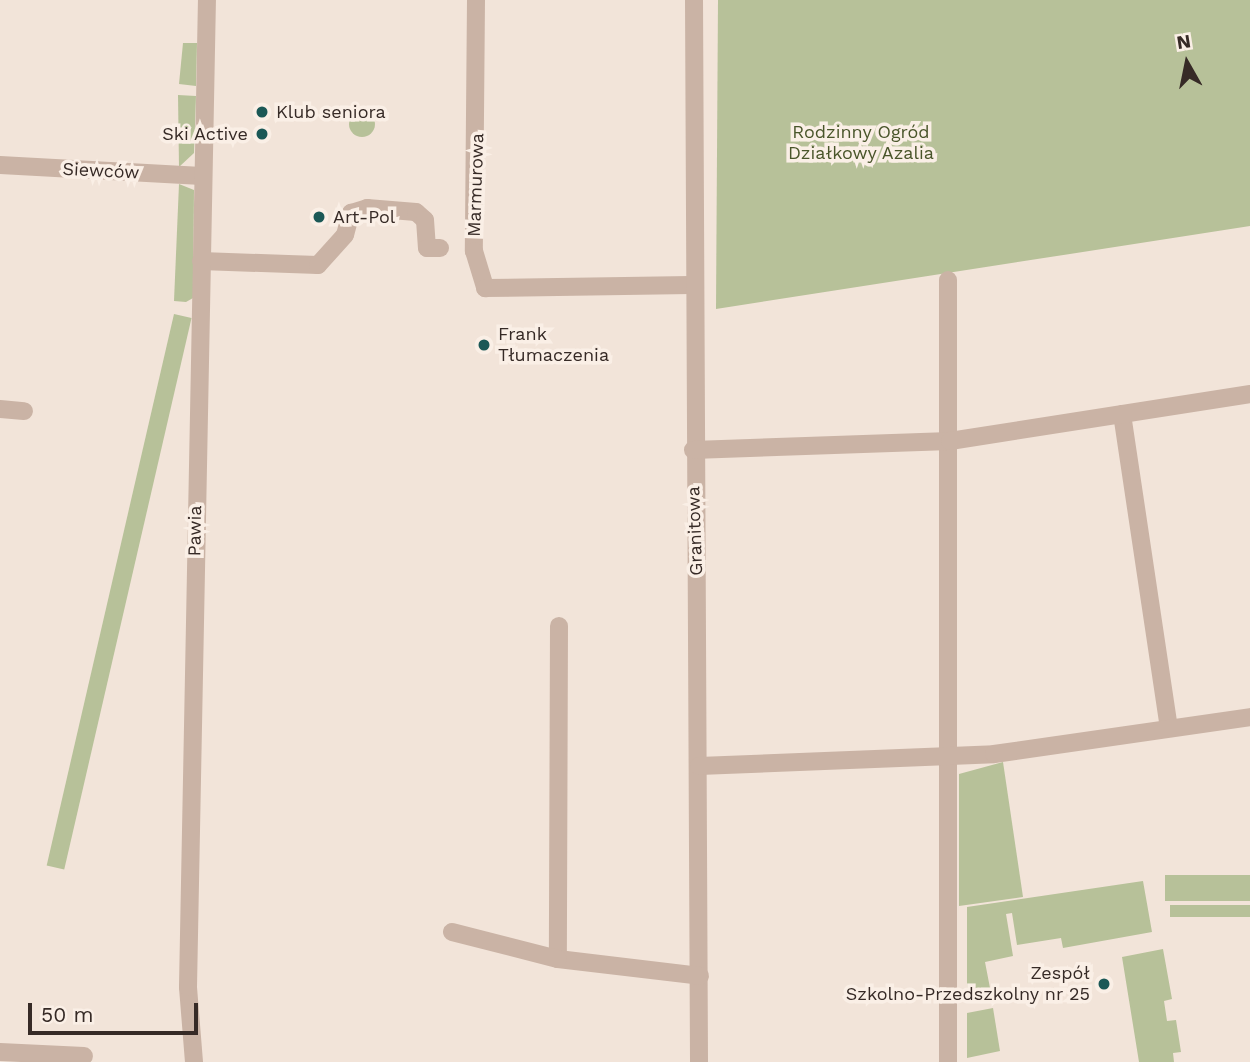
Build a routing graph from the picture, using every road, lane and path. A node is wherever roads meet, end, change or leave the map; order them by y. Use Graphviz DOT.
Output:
graph roads {
  1 [pos="206,0"];
  2 [pos="476,0"];
  3 [pos="694,0"];
  4 [pos="0,165"];
  5 [pos="202,176"];
  6 [pos="440,248"];
  7 [pos="201,261"];
  8 [pos="948,279"];
  9 [pos="691,285"];
  10 [pos="1250,394"];
  11 [pos="0,409"];
  12 [pos="24,411"];
  13 [pos="1122,414"];
  14 [pos="950,440"];
  15 [pos="693,450"];
  16 [pos="559,626"];
  17 [pos="1250,717"];
  18 [pos="1169,728"];
  19 [pos="949,756"];
  20 [pos="699,766"];
  21 [pos="452,932"];
  22 [pos="558,959"];
  23 [pos="700,976"];
  24 [pos="0,1052"];
  25 [pos="84,1056"];
  26 [pos="194,1062"];
  27 [pos="699,1062"];
  28 [pos="948,1062"];
  1 -- 5 [label="street, Pawia"];
  2 -- 9 [label="street, Marmurowa"];
  3 -- 9 [label="street, Granitowa"];
  4 -- 5 [label="street, Siewców"];
  5 -- 7 [label="street, Pawia"];
  6 -- 7 [label="street"];
  7 -- 26 [label="street, Pawia"];
  8 -- 14 [label="street"];
  9 -- 15 [label="street, Granitowa"];
  10 -- 13 [label="street"];
  11 -- 12 [label="street"];
  13 -- 14 [label="street"];
  13 -- 18 [label="street"];
  14 -- 15 [label="street"];
  14 -- 19 [label="street"];
  15 -- 20 [label="street, Granitowa"];
  16 -- 22 [label="street"];
  17 -- 18 [label="street"];
  18 -- 19 [label="street"];
  19 -- 20 [label="street"];
  19 -- 28 [label="street"];
  20 -- 23 [label="street, Granitowa"];
  21 -- 22 [label="street"];
  22 -- 23 [label="street"];
  23 -- 27 [label="street, Granitowa"];
  24 -- 25 [label="street"];
}
